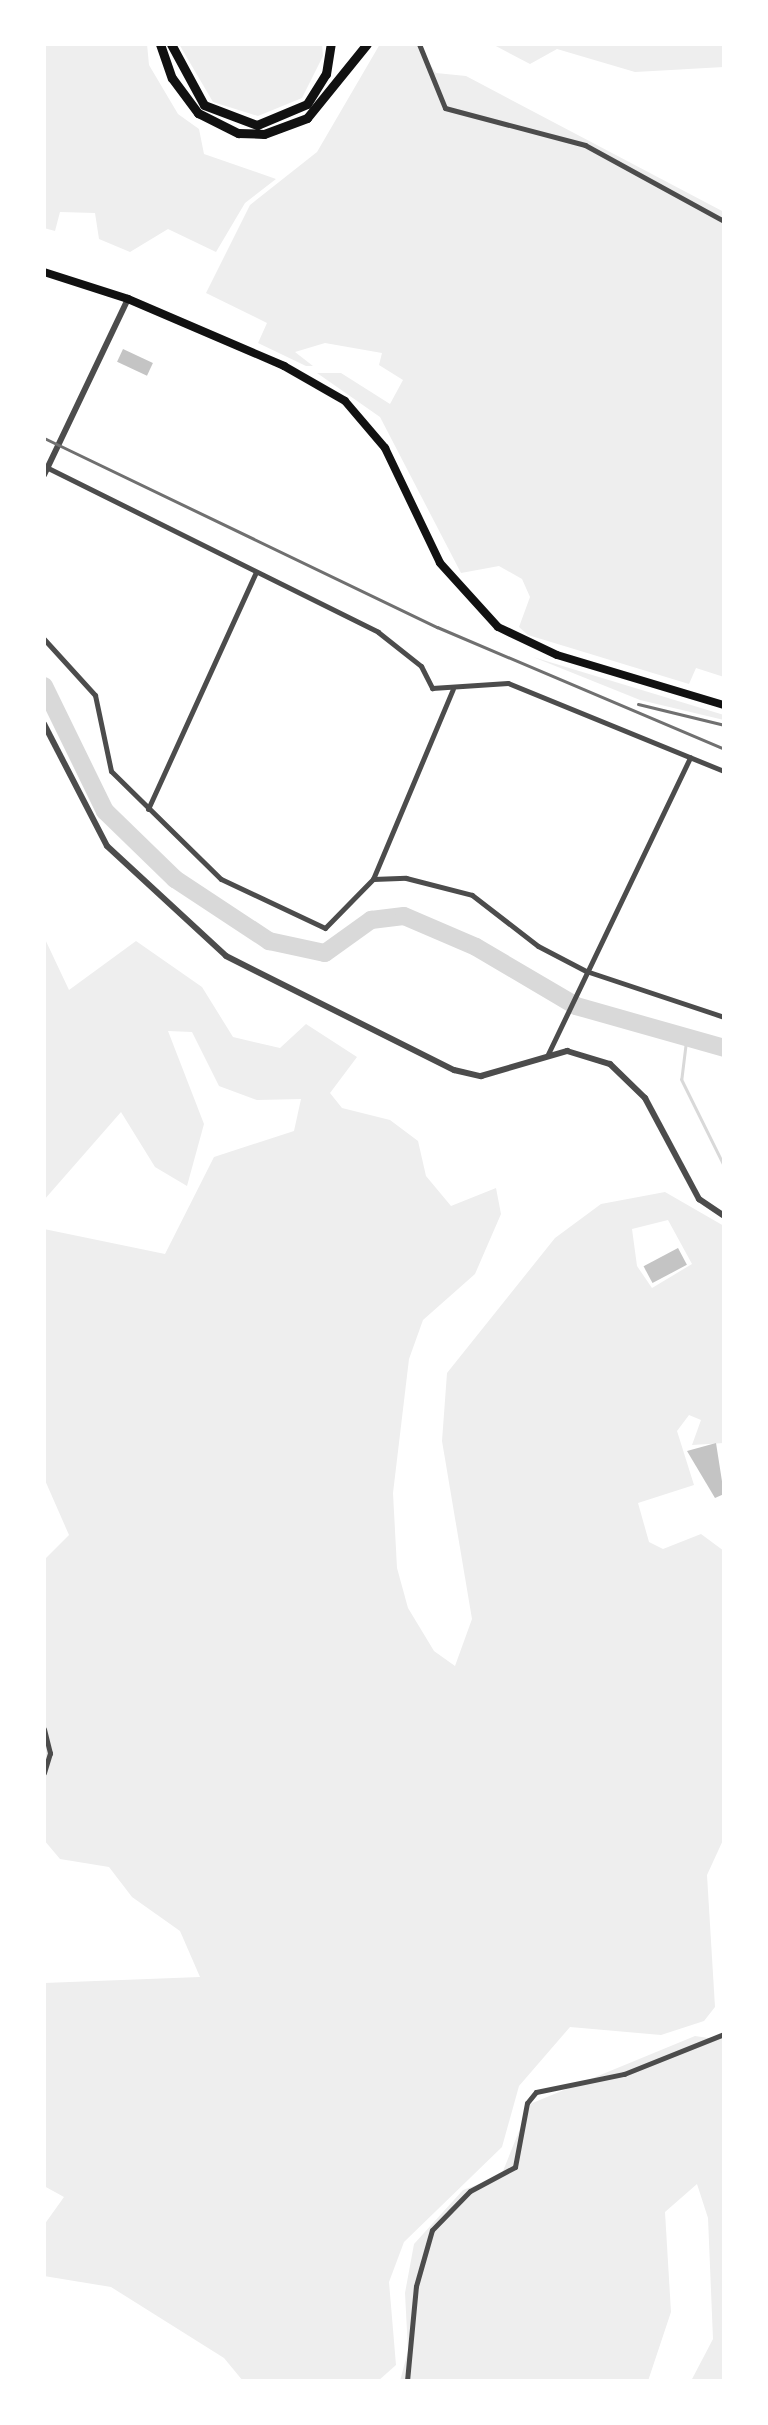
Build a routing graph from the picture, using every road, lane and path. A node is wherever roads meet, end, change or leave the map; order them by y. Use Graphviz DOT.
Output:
graph roads {
  1 [pos="160,44"];
  2 [pos="171,44"];
  3 [pos="331,44"];
  4 [pos="367,44"];
  5 [pos="419,44"];
  6 [pos="724,221"];
  7 [pos="44,272"];
  8 [pos="128,299"];
  9 [pos="45,469"];
  10 [pos="256,572"];
  11 [pos="44,639"];
  12 [pos="453,689"];
  13 [pos="724,705"];
  14 [pos="44,724"];
  15 [pos="690,757"];
  16 [pos="724,771"];
  17 [pos="148,809"];
  18 [pos="373,879"];
  19 [pos="586,971"];
  20 [pos="724,1017"];
  21 [pos="548,1054"];
  22 [pos="724,1216"];
  23 [pos="44,1729"];
  24 [pos="44,1773"];
  25 [pos="724,2034"];
  26 [pos="407,2381"];
  1 -- 4 [label="highway"];
  2 -- 3 [label="highway"];
  5 -- 6 [label="street"];
  7 -- 8 [label="main road"];
  8 -- 9 [label="street"];
  8 -- 13 [label="main road"];
  9 -- 10 [label="street"];
  10 -- 12 [label="street"];
  10 -- 17 [label="street"];
  11 -- 17 [label="street"];
  12 -- 15 [label="street"];
  12 -- 18 [label="street"];
  14 -- 21 [label="street"];
  15 -- 16 [label="street"];
  15 -- 19 [label="street"];
  17 -- 18 [label="street"];
  18 -- 19 [label="street"];
  19 -- 20 [label="street"];
  19 -- 21 [label="street"];
  21 -- 22 [label="street"];
  23 -- 24 [label="street"];
  25 -- 26 [label="street"];
}
